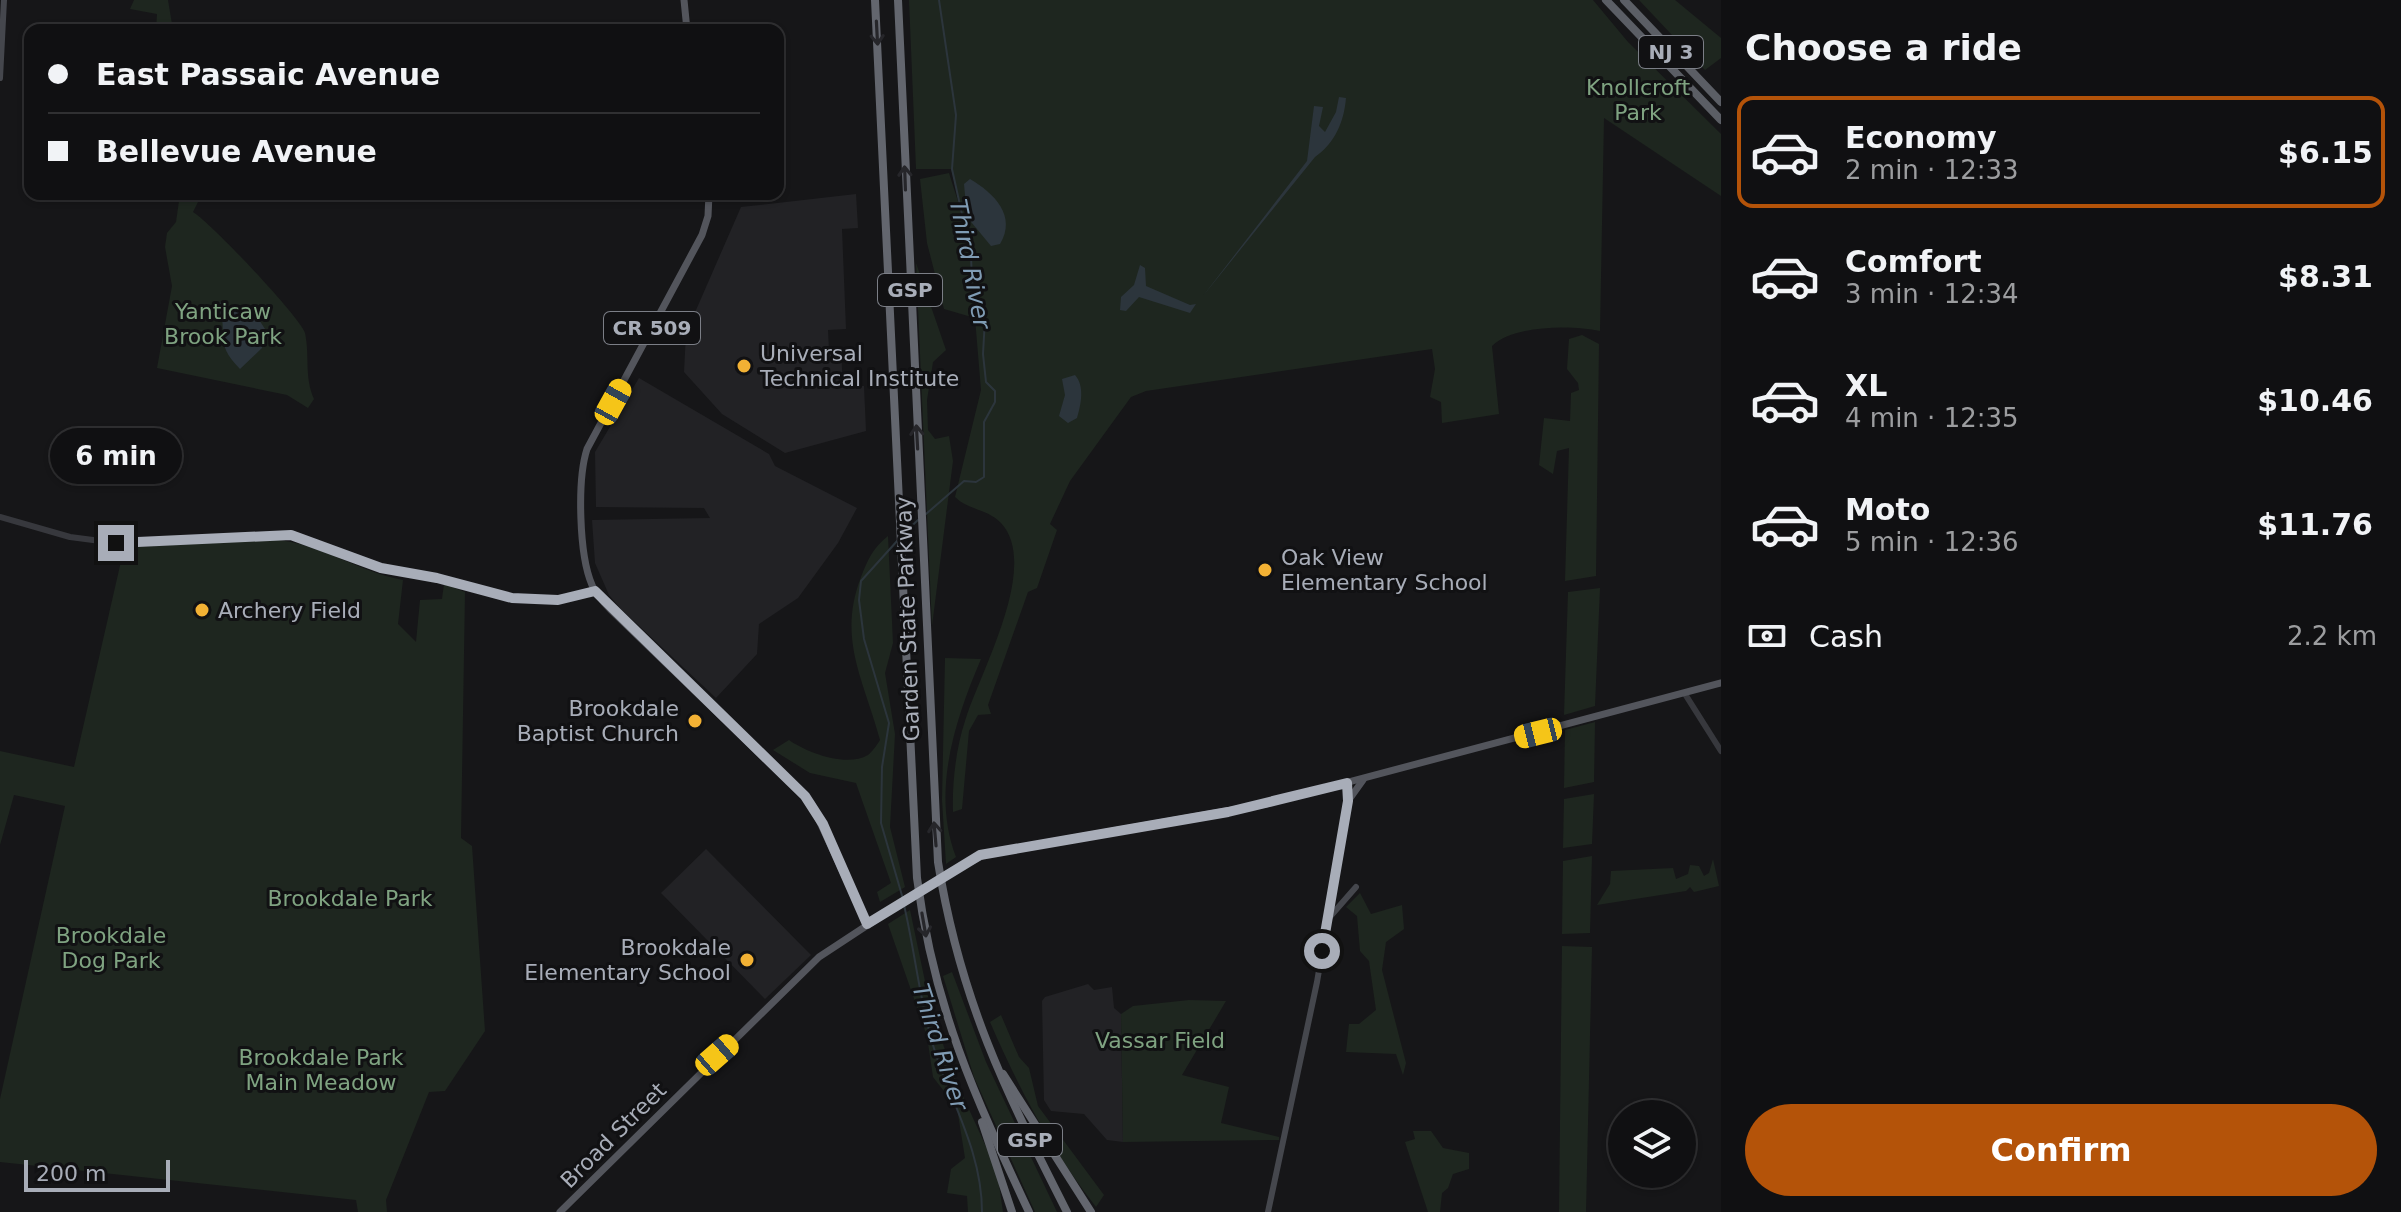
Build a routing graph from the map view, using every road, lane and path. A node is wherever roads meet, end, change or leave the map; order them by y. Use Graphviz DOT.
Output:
graph roads {
  1 [pos="4,0"];
  2 [pos="684,0"];
  3 [pos="875,0"];
  4 [pos="898,0"];
  5 [pos="1606,0"];
  6 [pos="1624,0"];
  7 [pos="686,24"];
  8 [pos="0,78"];
  9 [pos="1721,102"];
  10 [pos="1721,120"];
  11 [pos="708,200"];
  12 [pos="0,517"];
  13 [pos="595,591"];
  14 [pos="1721,683"];
  15 [pos="1685,694"];
  16 [pos="1721,751"];
  17 [pos="1365,778"];
  18 [pos="1347,783"];
  19 [pos="1348,801"];
  20 [pos="1356,887"];
  21 [pos="1328,919"];
  22 [pos="867,924"];
  23 [pos="982,1035"];
  24 [pos="968,1083"];
  25 [pos="560,1212"];
  26 [pos="1012,1212"];
  27 [pos="1029,1212"];
  28 [pos="1067,1212"];
  29 [pos="1091,1212"];
  30 [pos="1268,1212"];
  1 -- 8 [label="main road"];
  2 -- 7 [label="main road"];
  3 -- 24 [label="highway, Garden State Parkway / GSP, one-way"];
  23 -- 4 [label="highway, Garden State Parkway / GSP, one-way"];
  5 -- 10 [label="highway, NJ 3"];
  6 -- 9 [label="highway, NJ 3"];
  11 -- 13 [label="main road, CR 509"];
  12 -- 13 [label="street"];
  13 -- 22 [label="main road"];
  14 -- 15 [label="main road, Broad Street"];
  15 -- 16 [label="street"];
  15 -- 17 [label="main road, Broad Street"];
  17 -- 18 [label="main road, Broad Street"];
  17 -- 19 [label="main road"];
  18 -- 19 [label="main road"];
  18 -- 22 [label="main road, Broad Street, bridge"];
  19 -- 21 [label="main road"];
  20 -- 21 [label="main road"];
  21 -- 30 [label="main road"];
  22 -- 25 [label="main road, Broad Street"];
  23 -- 28 [label="highway, Garden State Parkway / GSP"];
  23 -- 29 [label="highway"];
  24 -- 26 [label="highway"];
  24 -- 27 [label="highway, Garden State Parkway / GSP"];
}
